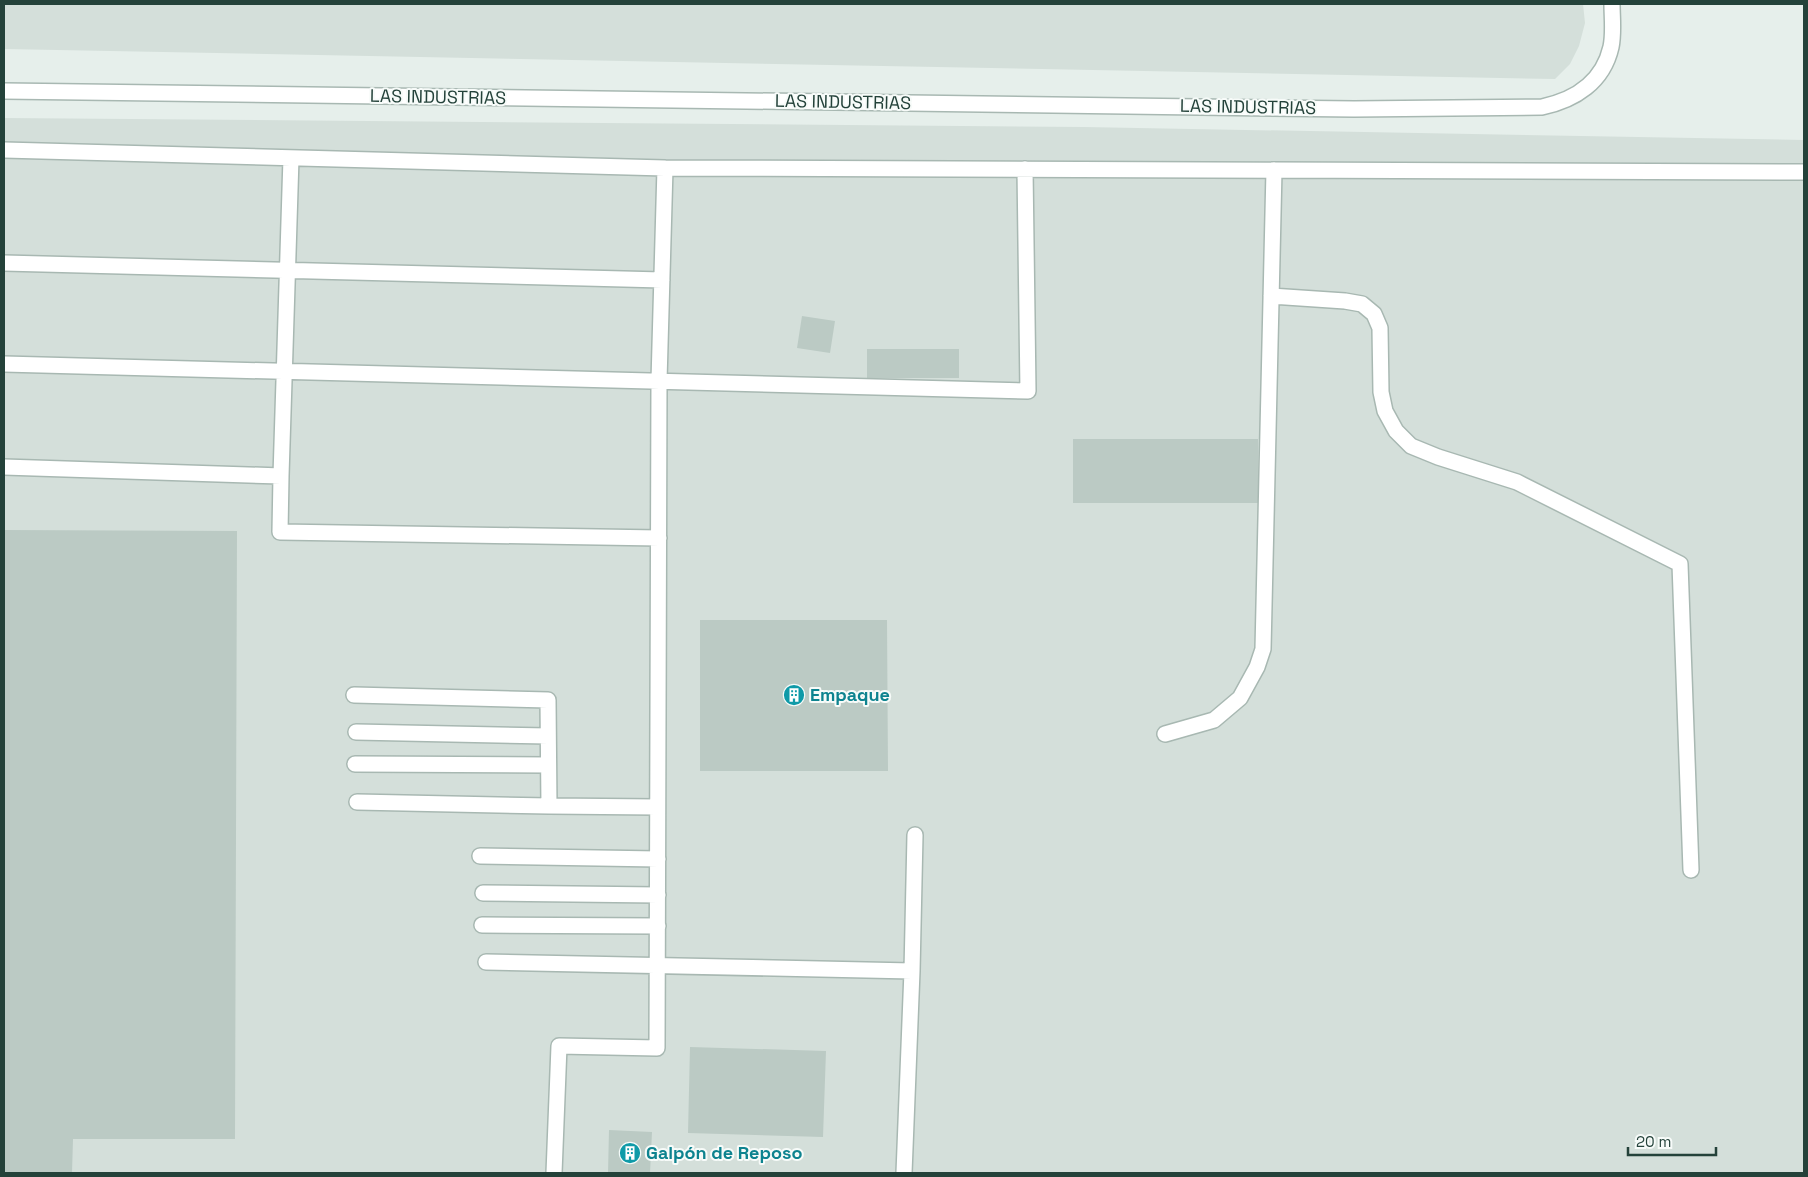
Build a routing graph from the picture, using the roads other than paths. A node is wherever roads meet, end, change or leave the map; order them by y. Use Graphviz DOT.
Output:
graph roads {
  1 [pos="1612,4"];
  2 [pos="4,91"];
  3 [pos="4,150"];
  4 [pos="291,158"];
  5 [pos="665,168"];
  6 [pos="1025,169"];
  7 [pos="1274,170"];
  8 [pos="1804,172"];
  9 [pos="4,263"];
  10 [pos="288,270"];
  11 [pos="662,280"];
  12 [pos="1271,296"];
  13 [pos="4,364"];
  14 [pos="284,371"];
  15 [pos="660,381"];
  16 [pos="4,467"];
  17 [pos="281,476"];
  18 [pos="659,538"];
  19 [pos="354,695"];
  20 [pos="356,732"];
  21 [pos="1165,734"];
  22 [pos="548,736"];
  23 [pos="355,764"];
  24 [pos="548,765"];
  25 [pos="357,802"];
  26 [pos="549,806"];
  27 [pos="657,807"];
  28 [pos="916,835"];
  29 [pos="480,856"];
  30 [pos="658,859"];
  31 [pos="1691,870"];
  32 [pos="483,893"];
  33 [pos="658,895"];
  34 [pos="482,925"];
  35 [pos="658,926"];
  36 [pos="486,962"];
  37 [pos="658,966"];
  38 [pos="912,971"];
  39 [pos="554,1173"];
  40 [pos="904,1173"];
  1 -- 2 [label="street, LAS INDUSTRIAS"];
  3 -- 4 [label="street"];
  4 -- 5 [label="street"];
  4 -- 10 [label="street"];
  5 -- 6 [label="street"];
  5 -- 11 [label="street"];
  6 -- 7 [label="street"];
  6 -- 15 [label="street"];
  7 -- 8 [label="street"];
  7 -- 12 [label="street"];
  9 -- 10 [label="street"];
  10 -- 11 [label="street"];
  10 -- 14 [label="street"];
  11 -- 15 [label="street"];
  12 -- 21 [label="street"];
  12 -- 31 [label="street"];
  13 -- 14 [label="street"];
  14 -- 15 [label="street"];
  14 -- 17 [label="street"];
  15 -- 18 [label="street"];
  16 -- 17 [label="street"];
  17 -- 18 [label="street"];
  18 -- 27 [label="street"];
  19 -- 22 [label="street"];
  20 -- 22 [label="street"];
  22 -- 24 [label="street"];
  23 -- 24 [label="street"];
  24 -- 26 [label="street"];
  25 -- 26 [label="street"];
  26 -- 27 [label="street"];
  27 -- 30 [label="street"];
  28 -- 38 [label="street"];
  29 -- 30 [label="street"];
  30 -- 33 [label="street"];
  32 -- 33 [label="street"];
  33 -- 35 [label="street"];
  34 -- 35 [label="street"];
  35 -- 37 [label="street"];
  36 -- 37 [label="street"];
  37 -- 38 [label="street"];
  37 -- 39 [label="street"];
  38 -- 40 [label="street"];
}
